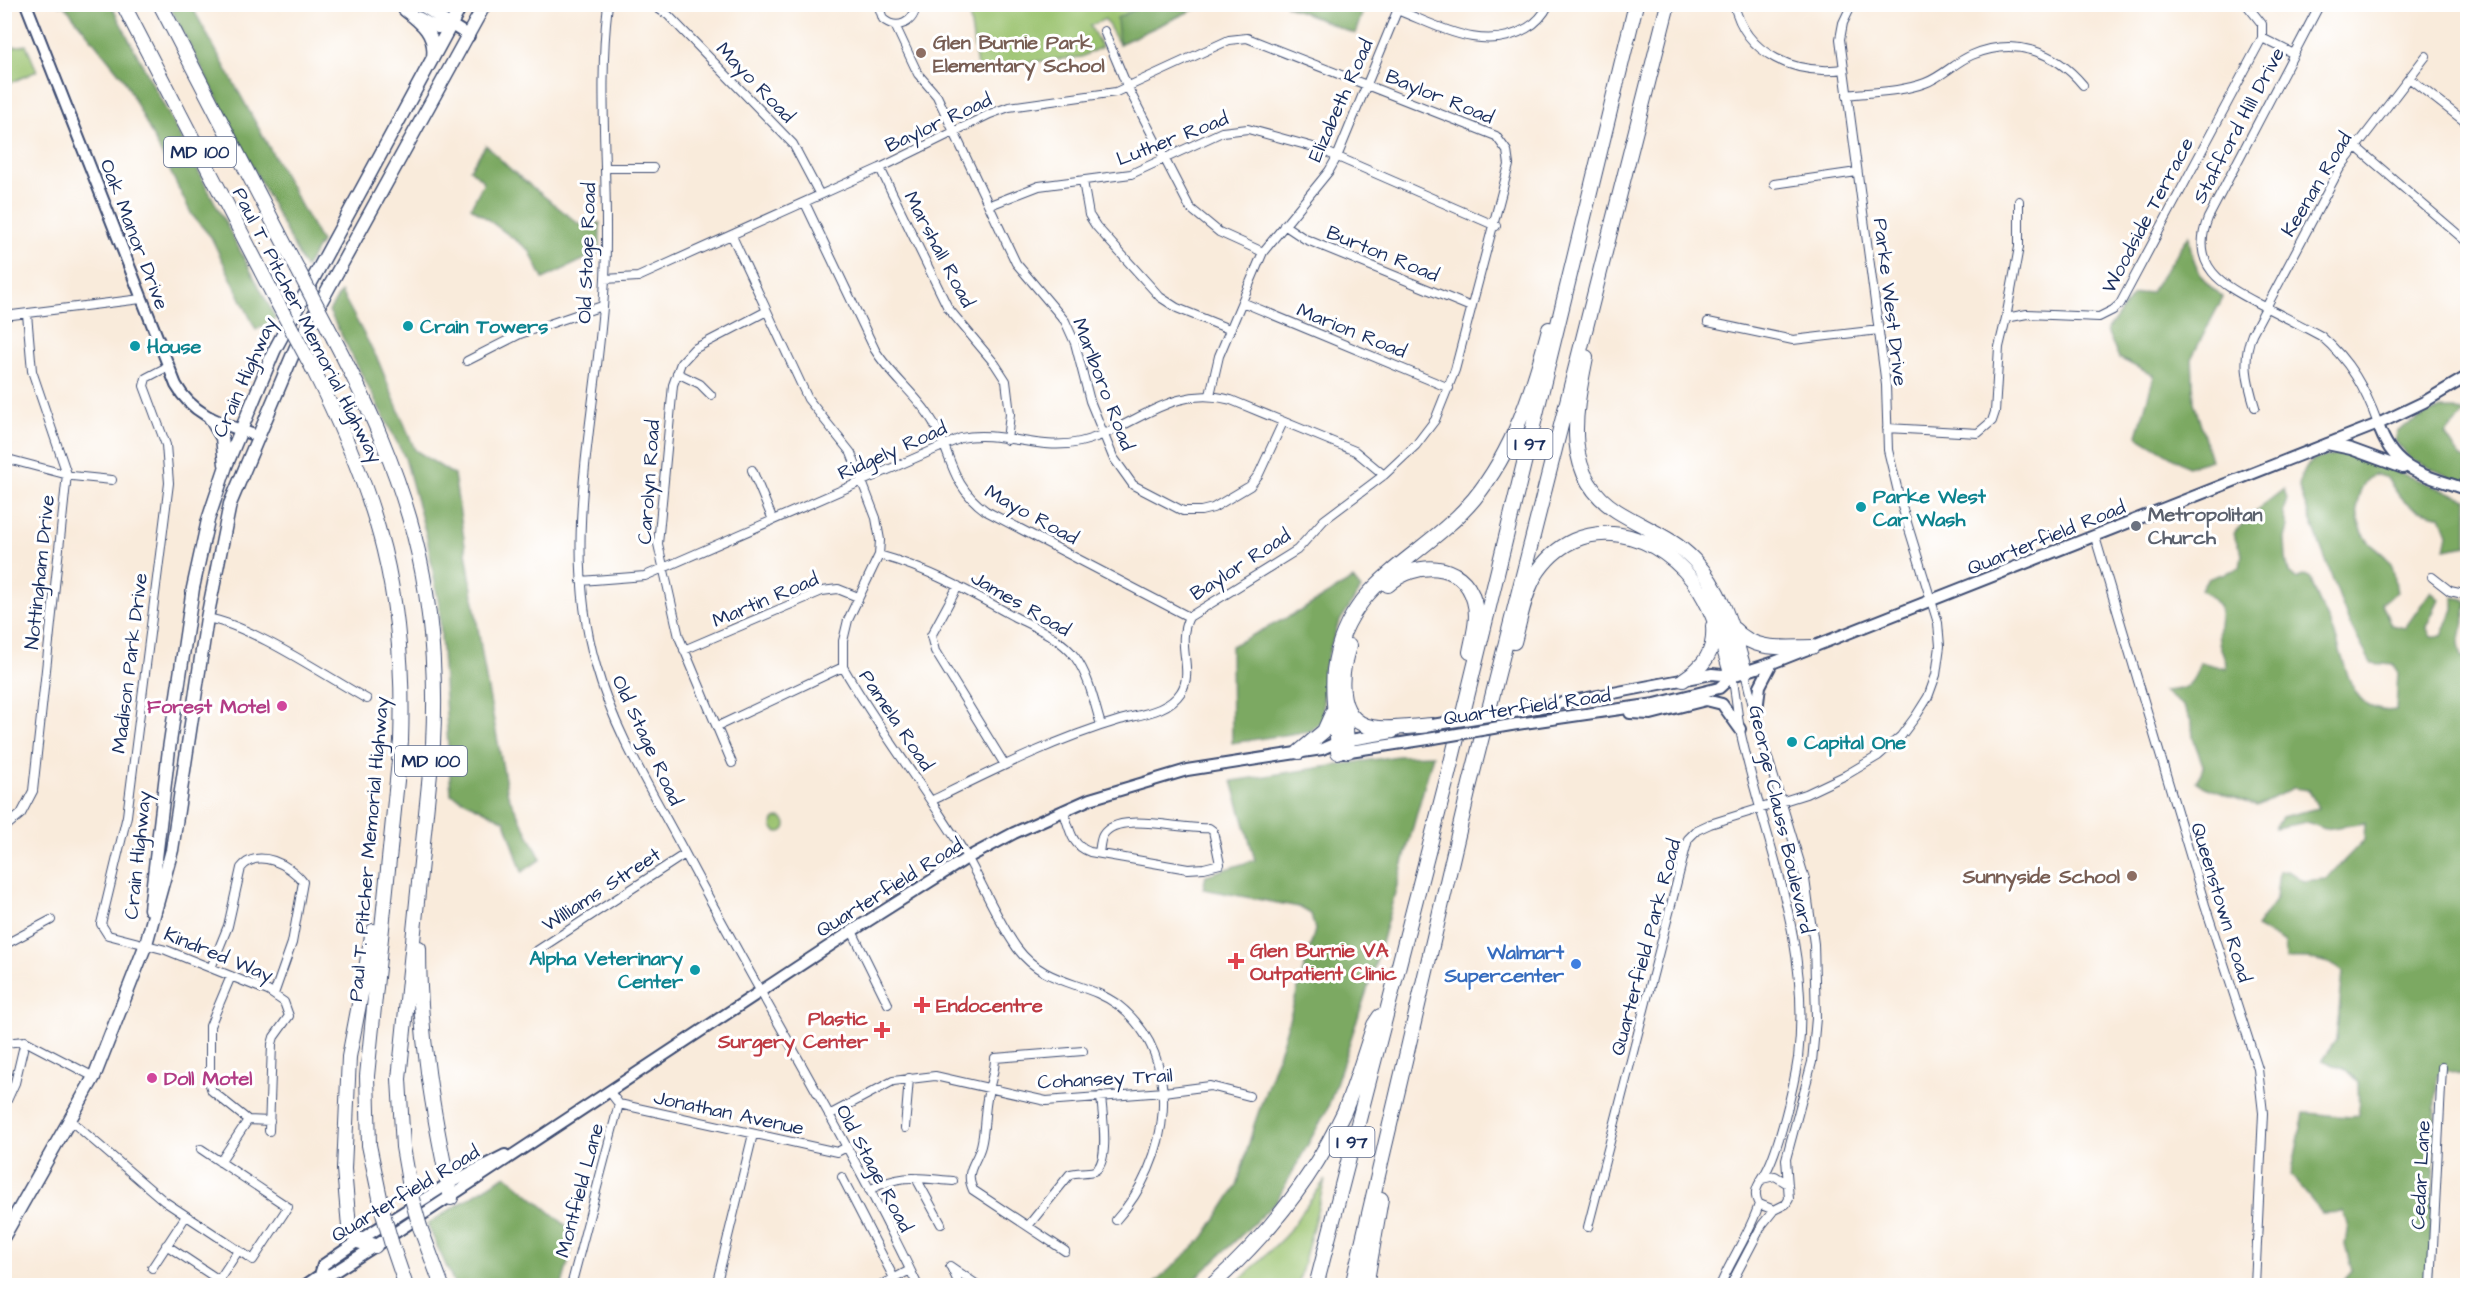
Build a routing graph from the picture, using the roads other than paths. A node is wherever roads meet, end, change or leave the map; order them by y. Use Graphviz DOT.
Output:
graph roads {
  1 [pos="26,4"];
  2 [pos="123,4"];
  3 [pos="160,4"];
  4 [pos="418,4"];
  5 [pos="462,4"];
  6 [pos="485,4"];
  7 [pos="608,4"];
  8 [pos="651,4"];
  9 [pos="878,4"];
  10 [pos="916,4"];
  11 [pos="1549,4"];
  12 [pos="1636,4"];
  13 [pos="1668,4"];
  14 [pos="1734,4"];
  15 [pos="1851,4"];
  16 [pos="2246,4"];
  17 [pos="2320,4"];
  18 [pos="405,7"];
  19 [pos="1399,7"];
  20 [pos="895,25"];
  21 [pos="450,26"];
  22 [pos="1104,31"];
  23 [pos="469,36"];
  24 [pos="2262,38"];
  25 [pos="2294,54"];
  26 [pos="2426,57"];
  27 [pos="432,59"];
  28 [pos="1844,69"];
  29 [pos="2409,78"];
  30 [pos="1367,84"];
  31 [pos="2083,85"];
  32 [pos="1127,86"];
  33 [pos="1847,95"];
  34 [pos="1610,108"];
  35 [pos="2468,124"];
  36 [pos="953,131"];
  37 [pos="2355,147"];
  38 [pos="1337,157"];
  39 [pos="1164,159"];
  40 [pos="606,168"];
  41 [pos="653,168"];
  42 [pos="880,168"];
  43 [pos="1857,172"];
  44 [pos="1083,181"];
  45 [pos="1774,184"];
  46 [pos="820,195"];
  47 [pos="2019,201"];
  48 [pos="805,203"];
  49 [pos="990,205"];
  50 [pos="1617,205"];
  51 [pos="1284,225"];
  52 [pos="1496,226"];
  53 [pos="732,236"];
  54 [pos="2468,243"];
  55 [pos="1263,252"];
  56 [pos="605,279"];
  57 [pos="141,299"];
  58 [pos="1242,303"];
  59 [pos="602,306"];
  60 [pos="1471,307"];
  61 [pos="2266,307"];
  62 [pos="765,312"];
  63 [pos="27,314"];
  64 [pos="4,316"];
  65 [pos="2006,318"];
  66 [pos="1708,322"];
  67 [pos="1229,329"];
  68 [pos="1879,330"];
  69 [pos="467,361"];
  70 [pos="167,367"];
  71 [pos="677,373"];
  72 [pos="2468,376"];
  73 [pos="1449,388"];
  74 [pos="711,395"];
  75 [pos="1210,395"];
  76 [pos="2254,407"];
  77 [pos="210,418"];
  78 [pos="1283,422"];
  79 [pos="2378,424"];
  80 [pos="1887,428"];
  81 [pos="240,429"];
  82 [pos="1103,433"];
  83 [pos="257,436"];
  84 [pos="1006,440"];
  85 [pos="2326,444"];
  86 [pos="943,446"];
  87 [pos="4,458"];
  88 [pos="226,466"];
  89 [pos="752,470"];
  90 [pos="2419,472"];
  91 [pos="67,474"];
  92 [pos="1384,475"];
  93 [pos="112,480"];
  94 [pos="862,482"];
  95 [pos="2468,490"];
  96 [pos="774,520"];
  97 [pos="2095,537"];
  98 [pos="879,555"];
  99 [pos="664,569"];
  100 [pos="2432,577"];
  101 [pos="581,581"];
  102 [pos="958,586"];
  103 [pos="2468,595"];
  104 [pos="858,597"];
  105 [pos="1931,601"];
  106 [pos="1711,609"];
  107 [pos="1189,617"];
  108 [pos="207,618"];
  109 [pos="1732,627"];
  110 [pos="1812,647"];
  111 [pos="684,650"];
  112 [pos="1772,663"];
  113 [pos="843,667"];
  114 [pos="1738,674"];
  115 [pos="1683,680"];
  116 [pos="367,699"];
  117 [pos="1339,703"];
  118 [pos="1612,712"];
  119 [pos="1756,719"];
  120 [pos="1101,725"];
  121 [pos="718,726"];
  122 [pos="1740,729"];
  123 [pos="1430,732"];
  124 [pos="1343,747"];
  125 [pos="1299,752"];
  126 [pos="732,763"];
  127 [pos="1005,765"];
  128 [pos="1447,779"];
  129 [pos="1470,784"];
  130 [pos="931,801"];
  131 [pos="1783,803"];
  132 [pos="1762,808"];
  133 [pos="1063,810"];
  134 [pos="427,811"];
  135 [pos="4,828"];
  136 [pos="1099,853"];
  137 [pos="685,854"];
  138 [pos="388,858"];
  139 [pos="967,858"];
  140 [pos="51,920"];
  141 [pos="852,931"];
  142 [pos="146,944"];
  143 [pos="4,945"];
  144 [pos="535,952"];
  145 [pos="1428,962"];
  146 [pos="212,968"];
  147 [pos="231,976"];
  148 [pos="274,994"];
  149 [pos="760,994"];
  150 [pos="1391,999"];
  151 [pos="888,1004"];
  152 [pos="25,1041"];
  153 [pos="4,1043"];
  154 [pos="1083,1051"];
  155 [pos="2442,1067"];
  156 [pos="94,1077"];
  157 [pos="909,1078"];
  158 [pos="990,1089"];
  159 [pos="609,1091"];
  160 [pos="1164,1092"];
  161 [pos="1101,1096"];
  162 [pos="1249,1096"];
  163 [pos="619,1104"];
  164 [pos="4,1107"];
  165 [pos="829,1115"];
  166 [pos="248,1120"];
  167 [pos="71,1121"];
  168 [pos="270,1121"];
  169 [pos="905,1128"];
  170 [pos="270,1131"];
  171 [pos="753,1134"];
  172 [pos="846,1147"];
  173 [pos="201,1149"];
  174 [pos="517,1151"];
  175 [pos="220,1162"];
  176 [pos="842,1177"];
  177 [pos="916,1178"];
  178 [pos="1762,1179"];
  179 [pos="953,1180"];
  180 [pos="448,1184"];
  181 [pos="1788,1184"];
  182 [pos="869,1190"];
  183 [pos="451,1198"];
  184 [pos="1759,1204"];
  185 [pos="1774,1210"];
  186 [pos="186,1216"];
  187 [pos="1116,1220"];
  188 [pos="941,1224"];
  189 [pos="1028,1226"];
  190 [pos="1588,1227"];
  191 [pos="4,1236"];
  192 [pos="358,1241"];
  193 [pos="166,1245"];
  194 [pos="375,1246"];
  195 [pos="238,1251"];
  196 [pos="1065,1251"];
  197 [pos="152,1268"];
  198 [pos="910,1270"];
  199 [pos="321,1275"];
  200 [pos="897,1282"];
  201 [pos="217,1283"];
  202 [pos="304,1286"];
  203 [pos="406,1286"];
  204 [pos="442,1286"];
  205 [pos="571,1286"];
  206 [pos="717,1286"];
  207 [pos="880,1286"];
  208 [pos="918,1286"];
  209 [pos="960,1286"];
  210 [pos="979,1286"];
  211 [pos="1211,1286"];
  212 [pos="1316,1286"];
  213 [pos="1352,1286"];
  214 [pos="1366,1286"];
  215 [pos="1720,1286"];
  216 [pos="1730,1286"];
  217 [pos="2255,1286"];
  218 [pos="2432,1286"];
  1 -- 57 [label="main road, Oak Manor Drive"];
  2 -- 138 [label="highway, Paul T. Pitcher Memorial Highway / MD 100, bridge"];
  3 -- 134 [label="highway, Paul T. Pitcher Memorial Highway / MD 100, bridge"];
  4 -- 21 [label="main road"];
  5 -- 21 [label="main road, Crain Highway"];
  6 -- 23 [label="main road, Crain Highway"];
  7 -- 40 [label="street, Old Stage Road"];
  8 -- 46 [label="street, Mayo Road"];
  9 -- 20 [label="street, Marlboro Road"];
  10 -- 20 [label="street"];
  11 -- 19 [label="street"];
  12 -- 34 [label="highway, I 97"];
  13 -- 50 [label="highway, I 97"];
  14 -- 28 [label="street"];
  15 -- 28 [label="street, Parke West Drive"];
  16 -- 24 [label="street"];
  17 -- 25 [label="street, Stafford Hill Drive"];
  18 -- 21 [label="main road"];
  18 -- 27 [label="main road"];
  19 -- 30 [label="street, Elizabeth Road"];
  20 -- 36 [label="street, Marlboro Road"];
  21 -- 23 [label="main road"];
  21 -- 27 [label="main road, Crain Highway"];
  22 -- 32 [label="street"];
  23 -- 83 [label="main road, Crain Highway"];
  24 -- 25 [label="street"];
  24 -- 65 [label="street, Woodside Terrace"];
  25 -- 61 [label="street, Stafford Hill Drive"];
  26 -- 29 [label="street, Keenan Road"];
  27 -- 81 [label="main road, Crain Highway"];
  28 -- 33 [label="street, Parke West Drive"];
  29 -- 35 [label="street"];
  29 -- 37 [label="street, Keenan Road"];
  30 -- 32 [label="street, Baylor Road"];
  30 -- 38 [label="street, Elizabeth Road"];
  30 -- 52 [label="street, Baylor Road"];
  31 -- 33 [label="street"];
  32 -- 36 [label="street, Baylor Road"];
  32 -- 39 [label="street"];
  33 -- 43 [label="street, Parke West Drive"];
  34 -- 117 [label="highway"];
  34 -- 128 [label="highway, I 97"];
  36 -- 42 [label="street, Baylor Road"];
  36 -- 49 [label="street, Marlboro Road"];
  37 -- 54 [label="street"];
  37 -- 61 [label="street, Keenan Road"];
  38 -- 39 [label="street, Luther Road"];
  38 -- 51 [label="street, Elizabeth Road"];
  38 -- 52 [label="street, Luther Road"];
  39 -- 44 [label="street, Luther Road"];
  39 -- 55 [label="street"];
  40 -- 41 [label="street"];
  40 -- 56 [label="street, Old Stage Road"];
  42 -- 46 [label="street, Baylor Road"];
  42 -- 84 [label="street, Marshall Road"];
  43 -- 45 [label="street"];
  43 -- 68 [label="street, Parke West Drive"];
  44 -- 49 [label="street, Luther Road"];
  44 -- 67 [label="street"];
  46 -- 48 [label="street, Baylor Road"];
  47 -- 65 [label="street"];
  48 -- 53 [label="street, Baylor Road"];
  48 -- 86 [label="street, Mayo Road"];
  49 -- 82 [label="street, Marlboro Road"];
  50 -- 109 [label="highway"];
  50 -- 129 [label="highway, I 97"];
  51 -- 55 [label="street, Elizabeth Road"];
  51 -- 60 [label="street, Burton Road"];
  52 -- 60 [label="street, Baylor Road"];
  53 -- 56 [label="street, Baylor Road"];
  53 -- 62 [label="street, Pamela Road"];
  55 -- 58 [label="street, Elizabeth Road"];
  56 -- 59 [label="street, Old Stage Road"];
  57 -- 63 [label="street"];
  57 -- 70 [label="main road, Oak Manor Drive"];
  58 -- 67 [label="street, Elizabeth Road"];
  58 -- 73 [label="street, Marion Road"];
  59 -- 69 [label="street"];
  59 -- 101 [label="street, Old Stage Road"];
  60 -- 73 [label="street, Baylor Road"];
  61 -- 76 [label="street, Keenan Road"];
  61 -- 79 [label="street"];
  62 -- 71 [label="street, Carolyn Road"];
  62 -- 94 [label="street, Pamela Road"];
  63 -- 64 [label="street"];
  63 -- 91 [label="street, Nottingham Drive"];
  65 -- 80 [label="street"];
  66 -- 68 [label="street"];
  67 -- 75 [label="street, Elizabeth Road"];
  68 -- 80 [label="street, Parke West Drive"];
  70 -- 77 [label="main road, Oak Manor Drive"];
  70 -- 142 [label="street, Madison Park Drive"];
  71 -- 74 [label="street"];
  71 -- 99 [label="street, Carolyn Road"];
  72 -- 79 [label="main road, Quarterfield Road"];
  73 -- 92 [label="street, Baylor Road"];
  75 -- 78 [label="street, Ridgely Road"];
  75 -- 82 [label="street, Ridgely Road"];
  77 -- 81 [label="main road, Oak Manor Drive"];
  77 -- 88 [label="main road"];
  78 -- 82 [label="street, Marlboro Road"];
  78 -- 92 [label="street, Ridgely Road"];
  79 -- 85 [label="main road, Quarterfield Road"];
  79 -- 90 [label="main road"];
  80 -- 105 [label="street, Parke West Drive"];
  81 -- 83 [label="main road, Oak Manor Drive"];
  81 -- 88 [label="main road, Crain Highway"];
  82 -- 84 [label="street, Ridgely Road"];
  83 -- 108 [label="main road, Crain Highway"];
  84 -- 86 [label="street, Ridgely Road"];
  85 -- 90 [label="main road"];
  85 -- 97 [label="main road, Quarterfield Road"];
  86 -- 94 [label="street, Ridgely Road"];
  86 -- 107 [label="street, Mayo Road"];
  87 -- 91 [label="street"];
  88 -- 142 [label="main road, Crain Highway"];
  89 -- 96 [label="street"];
  90 -- 95 [label="main road"];
  91 -- 93 [label="street"];
  91 -- 135 [label="street, Nottingham Drive"];
  92 -- 107 [label="street, Baylor Road"];
  94 -- 96 [label="street, Ridgely Road"];
  94 -- 98 [label="street, Pamela Road"];
  96 -- 99 [label="street, Ridgely Road"];
  97 -- 105 [label="main road, Quarterfield Road"];
  97 -- 217 [label="street, Queenstown Road"];
  98 -- 102 [label="street, James Road"];
  98 -- 104 [label="street, Pamela Road"];
  99 -- 101 [label="street, Ridgely Road"];
  99 -- 111 [label="street, Carolyn Road"];
  100 -- 103 [label="street"];
  101 -- 137 [label="street, Old Stage Road"];
  102 -- 120 [label="street, James Road"];
  102 -- 127 [label="street"];
  104 -- 111 [label="street, Martin Road"];
  104 -- 113 [label="street, Pamela Road"];
  105 -- 110 [label="main road, Quarterfield Road"];
  105 -- 131 [label="street, Quarterfield Park Road"];
  106 -- 114 [label="highway"];
  106 -- 115 [label="highway"];
  106 -- 129 [label="highway"];
  107 -- 120 [label="street, Baylor Road"];
  108 -- 116 [label="street"];
  108 -- 142 [label="main road, Crain Highway"];
  109 -- 110 [label="highway"];
  109 -- 114 [label="highway"];
  110 -- 112 [label="main road, Quarterfield Road"];
  111 -- 121 [label="street, Carolyn Road"];
  112 -- 114 [label="main road, Quarterfield Road"];
  112 -- 119 [label="main road"];
  113 -- 121 [label="street"];
  113 -- 130 [label="street, Pamela Road"];
  114 -- 115 [label="main road, Quarterfield Road"];
  114 -- 118 [label="main road, Quarterfield Road"];
  114 -- 119 [label="street, George Clauss Boulevard"];
  114 -- 122 [label="street, George Clauss Boulevard"];
  115 -- 123 [label="main road, Quarterfield Road, bridge"];
  117 -- 123 [label="highway"];
  117 -- 124 [label="highway"];
  117 -- 125 [label="highway"];
  117 -- 128 [label="highway"];
  118 -- 122 [label="main road"];
  118 -- 123 [label="main road, Quarterfield Road, bridge"];
  119 -- 131 [label="street, George Clauss Boulevard"];
  120 -- 127 [label="street, Baylor Road"];
  121 -- 126 [label="street, Carolyn Road"];
  122 -- 132 [label="street, George Clauss Boulevard"];
  123 -- 124 [label="main road, Quarterfield Road"];
  124 -- 125 [label="main road, Quarterfield Road"];
  125 -- 133 [label="main road, Quarterfield Road"];
  127 -- 130 [label="street, Baylor Road"];
  128 -- 150 [label="highway, I 97"];
  129 -- 145 [label="highway, I 97"];
  130 -- 139 [label="street, Pamela Road"];
  131 -- 132 [label="street, Quarterfield Park Road"];
  131 -- 181 [label="street, George Clauss Boulevard"];
  132 -- 178 [label="street, George Clauss Boulevard"];
  132 -- 190 [label="street, Quarterfield Park Road"];
  133 -- 136 [label="street"];
  133 -- 139 [label="main road, Quarterfield Road"];
  134 -- 180 [label="highway"];
  134 -- 204 [label="highway, Paul T. Pitcher Memorial Highway / MD 100, bridge"];
  136 -- 136 [label="street"];
  137 -- 144 [label="street, Williams Street"];
  137 -- 149 [label="street, Old Stage Road"];
  138 -- 192 [label="highway"];
  138 -- 203 [label="highway, Paul T. Pitcher Memorial Highway / MD 100, bridge"];
  139 -- 141 [label="main road, Quarterfield Road"];
  139 -- 160 [label="street, Pamela Road"];
  140 -- 143 [label="street"];
  141 -- 149 [label="main road, Quarterfield Road"];
  141 -- 151 [label="street"];
  142 -- 146 [label="street, Kindred Way"];
  142 -- 156 [label="main road"];
  145 -- 213 [label="highway, I 97"];
  145 -- 214 [label="highway"];
  146 -- 147 [label="street, Kindred Way"];
  146 -- 148 [label="street"];
  147 -- 148 [label="street, Kindred Way"];
  147 -- 166 [label="street"];
  148 -- 168 [label="street, Kindred Way"];
  149 -- 159 [label="main road, Quarterfield Road"];
  149 -- 165 [label="street, Old Stage Road"];
  150 -- 211 [label="highway"];
  150 -- 212 [label="highway, I 97"];
  152 -- 153 [label="street"];
  152 -- 156 [label="street"];
  152 -- 164 [label="street"];
  154 -- 158 [label="street"];
  155 -- 218 [label="street, Cedar Lane"];
  156 -- 167 [label="main road"];
  157 -- 158 [label="street, Cohansey Trail"];
  157 -- 165 [label="street, Cohansey Trail"];
  157 -- 169 [label="street"];
  158 -- 161 [label="street, Cohansey Trail"];
  158 -- 189 [label="street"];
  159 -- 163 [label="street"];
  159 -- 174 [label="main road, Quarterfield Road"];
  160 -- 161 [label="street, Cohansey Trail"];
  160 -- 162 [label="street, Cohansey Trail"];
  160 -- 187 [label="street, Pamela Road"];
  161 -- 189 [label="street"];
  163 -- 171 [label="street, Jonathan Avenue"];
  163 -- 205 [label="street, Montfield Lane"];
  165 -- 172 [label="street, Old Stage Road"];
  166 -- 168 [label="street"];
  166 -- 175 [label="street"];
  167 -- 186 [label="street"];
  167 -- 191 [label="main road"];
  168 -- 170 [label="street, Kindred Way"];
  171 -- 172 [label="street, Jonathan Avenue"];
  171 -- 206 [label="street"];
  172 -- 182 [label="street, Old Stage Road"];
  173 -- 175 [label="street"];
  174 -- 180 [label="main road, Quarterfield Road"];
  174 -- 183 [label="main road, Quarterfield Road"];
  175 -- 195 [label="street"];
  176 -- 200 [label="street"];
  177 -- 179 [label="street"];
  177 -- 182 [label="street"];
  177 -- 188 [label="street"];
  178 -- 181 [label="street"];
  178 -- 184 [label="street"];
  180 -- 183 [label="highway"];
  180 -- 192 [label="main road, Quarterfield Road"];
  181 -- 185 [label="street"];
  182 -- 198 [label="street, Old Stage Road"];
  183 -- 194 [label="main road, Quarterfield Road"];
  184 -- 185 [label="street"];
  184 -- 215 [label="street"];
  185 -- 216 [label="street"];
  186 -- 193 [label="street"];
  186 -- 195 [label="street"];
  189 -- 196 [label="street"];
  192 -- 194 [label="highway"];
  192 -- 199 [label="main road, Quarterfield Road"];
  193 -- 197 [label="street"];
  193 -- 201 [label="street"];
  194 -- 199 [label="main road, Quarterfield Road"];
  195 -- 201 [label="street"];
  198 -- 200 [label="street"];
  198 -- 208 [label="street, Old Stage Road"];
  199 -- 202 [label="main road, Quarterfield Road"];
  200 -- 207 [label="street"];
  209 -- 210 [label="street"];
}
